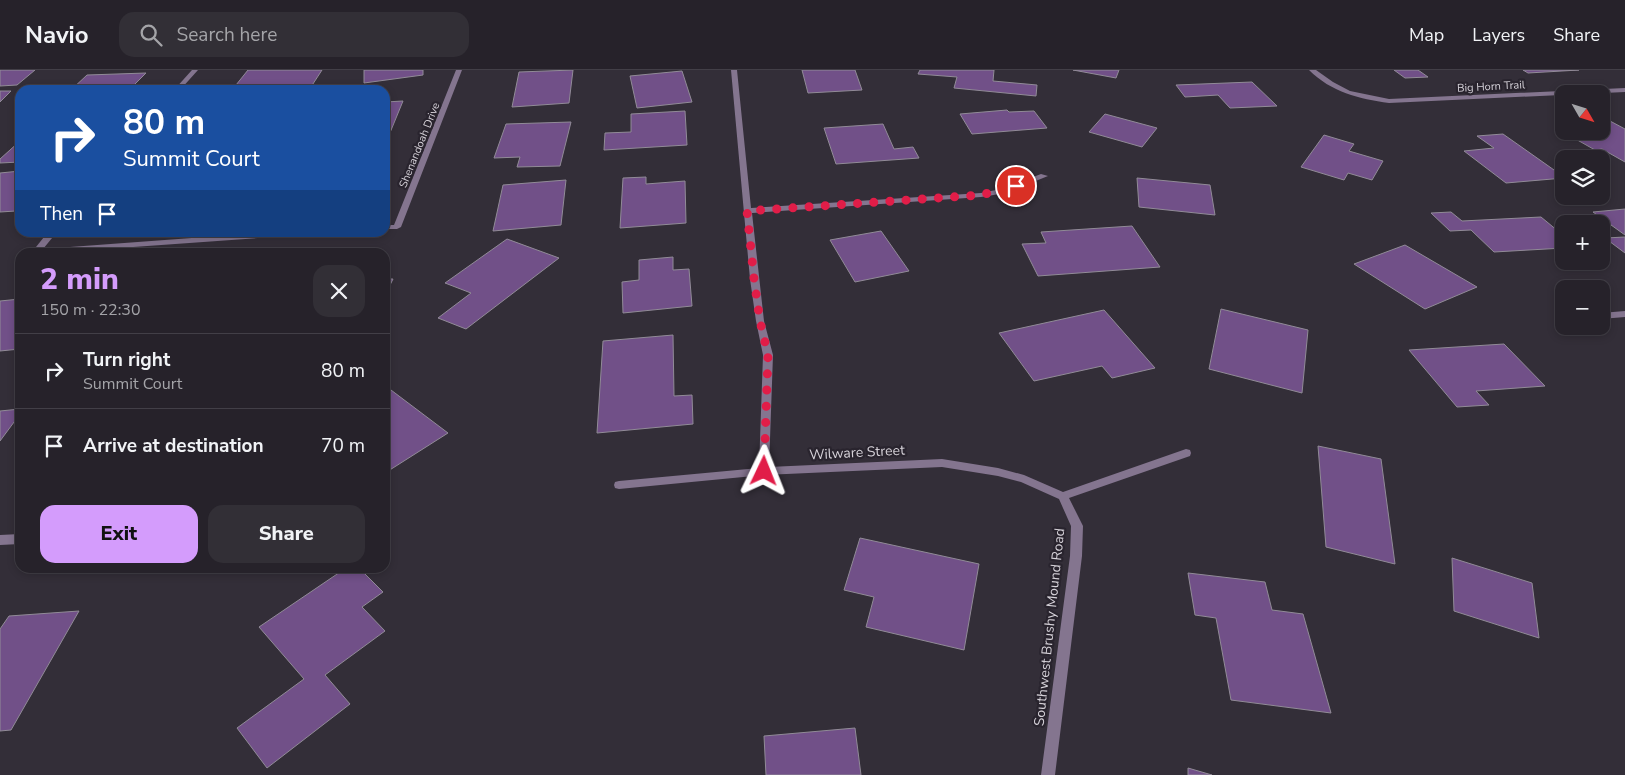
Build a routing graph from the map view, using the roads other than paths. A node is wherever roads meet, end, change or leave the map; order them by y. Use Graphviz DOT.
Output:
graph roads {
  1 [pos="195,70"];
  2 [pos="459,70"];
  3 [pos="734,70"];
  4 [pos="1312,70"];
  5 [pos="182,85"];
  6 [pos="1625,90"];
  7 [pos="1044,176"];
  8 [pos="747,211"];
  9 [pos="390,228"];
  10 [pos="49,237"];
  11 [pos="244,237"];
  12 [pos="39,248"];
  13 [pos="92,248"];
  14 [pos="1625,314"];
  15 [pos="1610,315"];
  16 [pos="1186,453"];
  17 [pos="764,471"];
  18 [pos="618,485"];
  19 [pos="1063,496"];
  20 [pos="15,539"];
  21 [pos="0,540"];
  22 [pos="1048,775"];
  1 -- 5 [label="street"];
  2 -- 9 [label="street, Shenandoah Drive"];
  3 -- 8 [label="street"];
  4 -- 6 [label="street, Big Horn Trail"];
  7 -- 8 [label="street"];
  8 -- 17 [label="street"];
  10 -- 12 [label="street"];
  11 -- 13 [label="street"];
  14 -- 15 [label="street"];
  16 -- 19 [label="street"];
  17 -- 18 [label="street, Wilware Street"];
  17 -- 19 [label="street, Wilware Street"];
  19 -- 22 [label="street, Southwest Brushy Mound Road"];
  20 -- 21 [label="street"];
}
